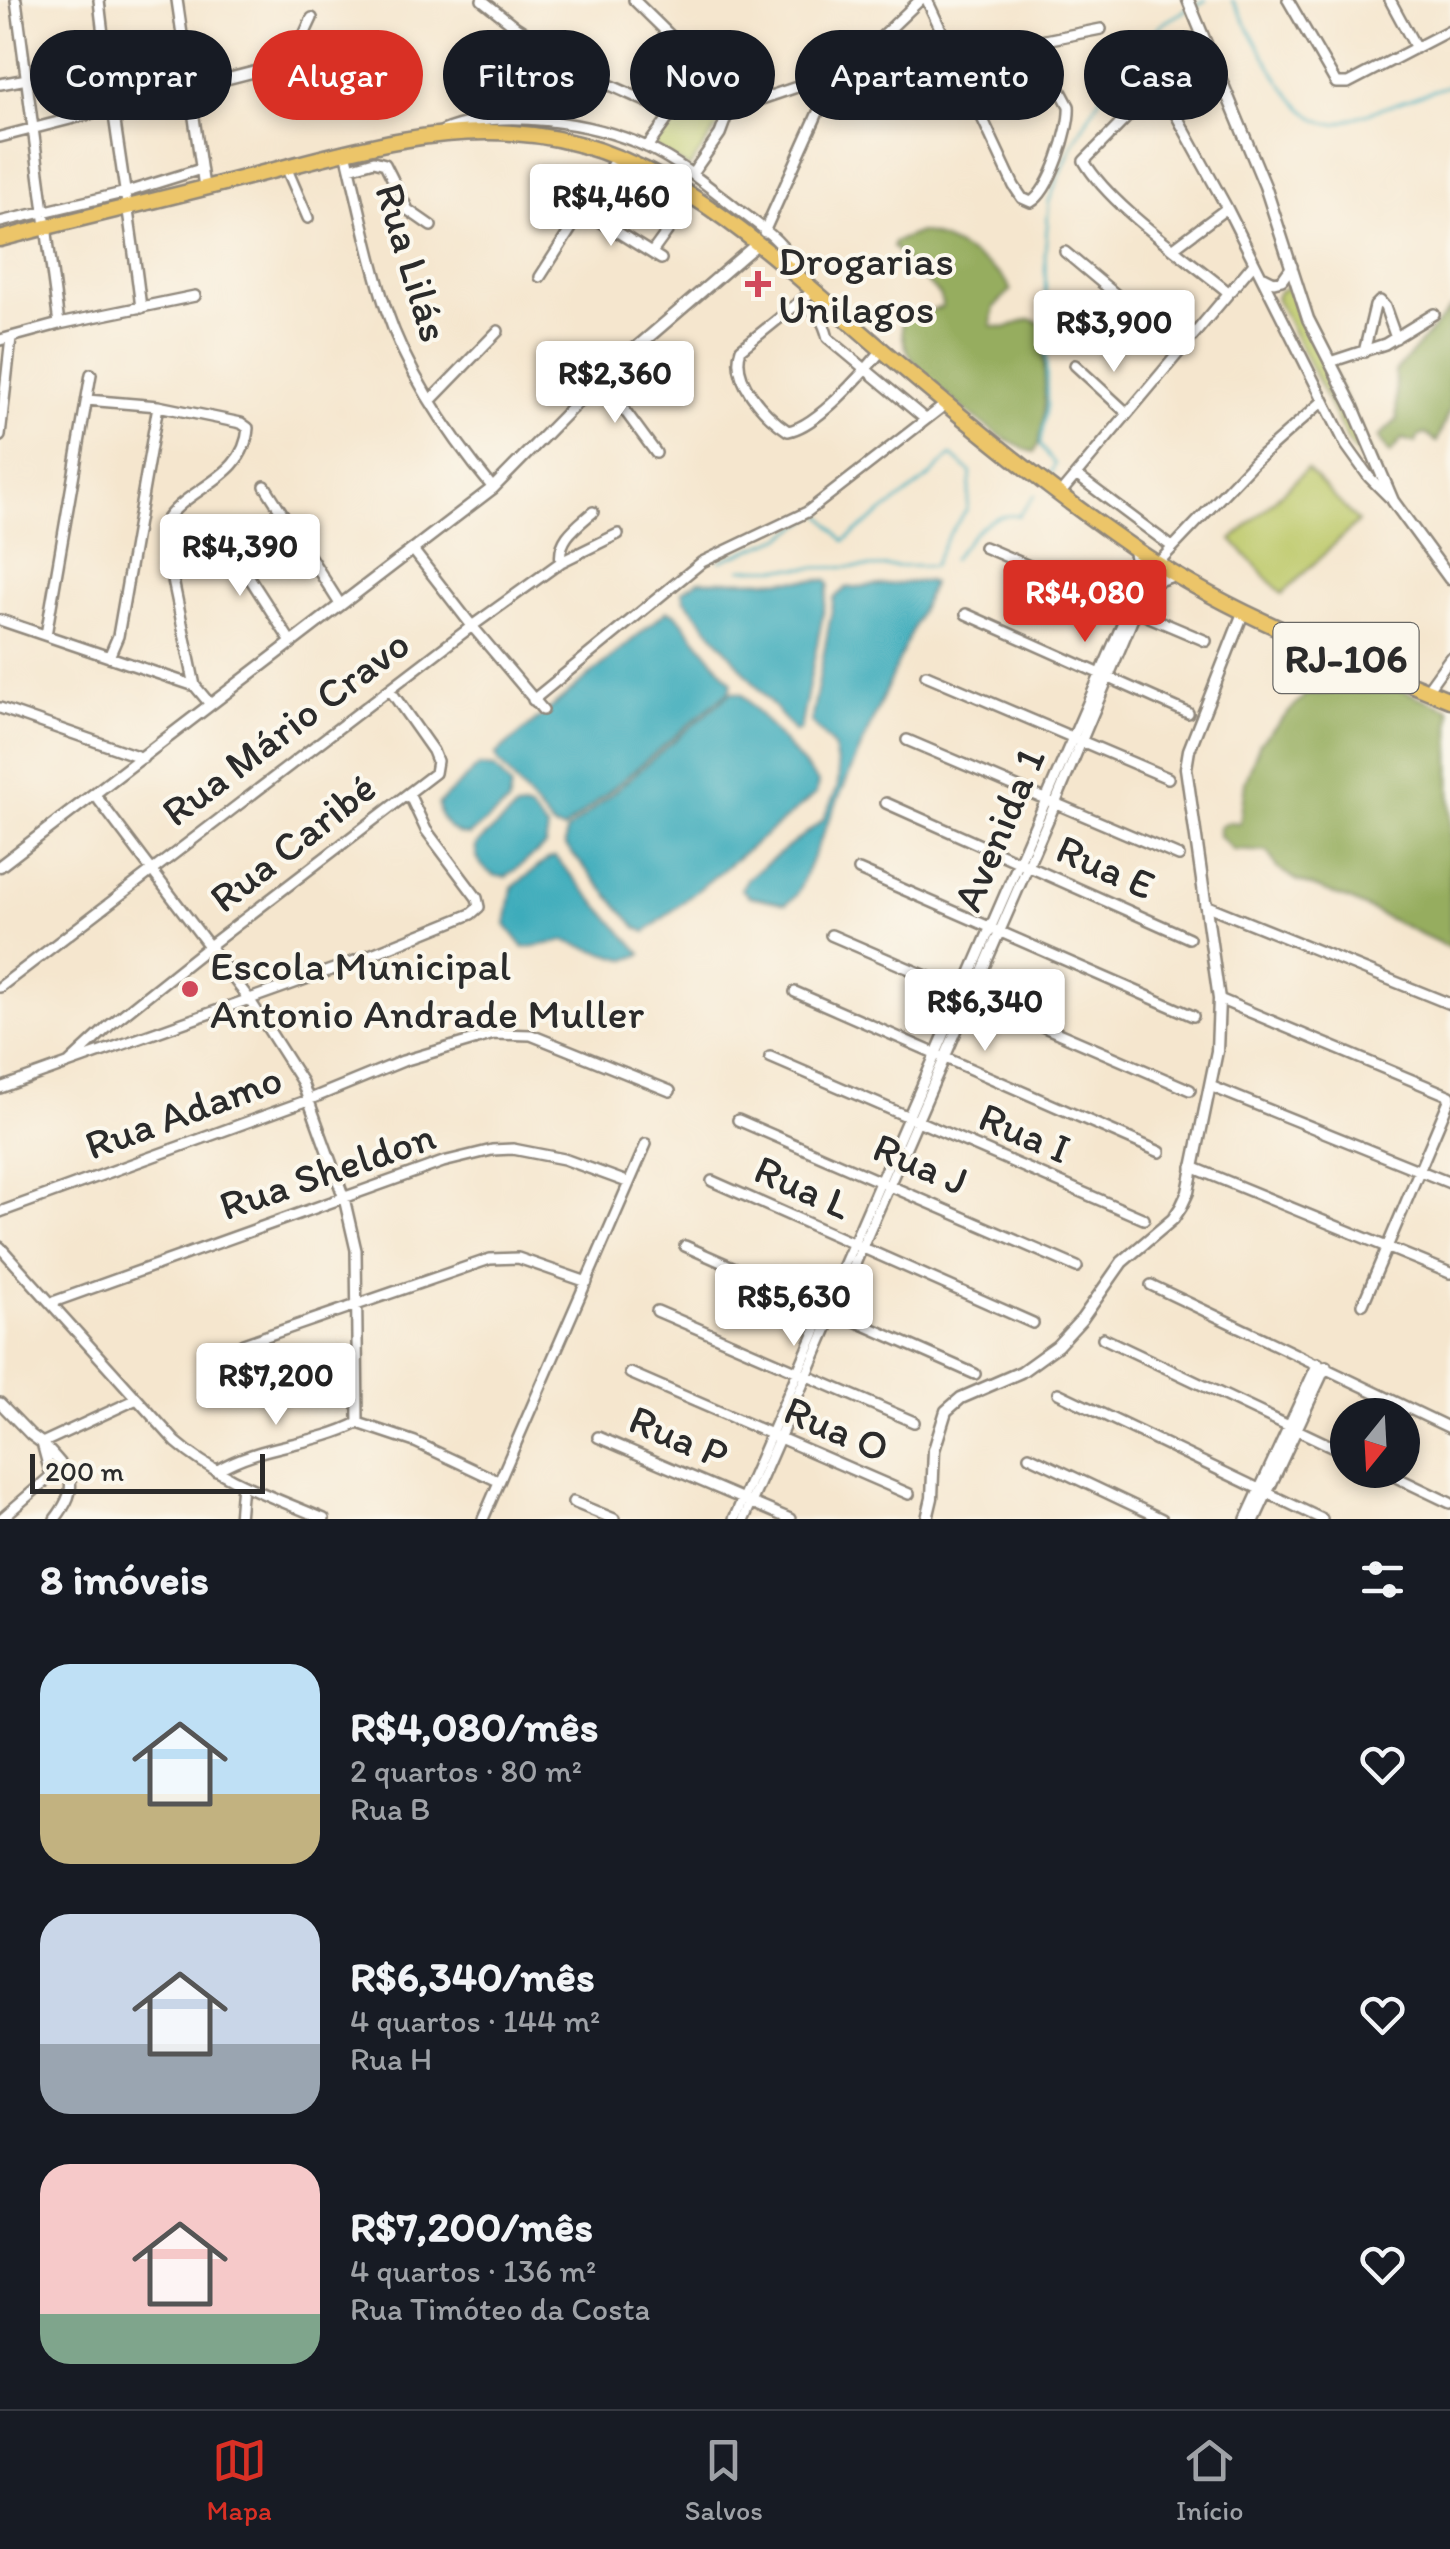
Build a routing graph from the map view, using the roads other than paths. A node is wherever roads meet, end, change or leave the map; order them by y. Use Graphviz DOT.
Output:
graph roads {
  1 [pos="16,0"];
  2 [pos="98,0"];
  3 [pos="177,0"];
  4 [pos="482,0"];
  5 [pos="634,0"];
  6 [pos="924,0"];
  7 [pos="1188,0"];
  8 [pos="1288,0"];
  9 [pos="1390,0"];
  10 [pos="312,18"];
  11 [pos="1101,29"];
  12 [pos="102,30"];
  13 [pos="181,30"];
  14 [pos="665,30"];
  15 [pos="891,30"];
  16 [pos="940,30"];
  17 [pos="1450,30"];
  18 [pos="1064,36"];
  19 [pos="1416,48"];
  20 [pos="26,78"];
  21 [pos="232,78"];
  22 [pos="0,84"];
  23 [pos="630,94"];
  24 [pos="1064,97"];
  25 [pos="68,120"];
  26 [pos="113,120"];
  27 [pos="194,120"];
  28 [pos="667,120"];
  29 [pos="725,120"];
  30 [pos="815,120"];
  31 [pos="984,120"];
  32 [pos="35,129"];
  33 [pos="435,135"];
  34 [pos="0,137"];
  35 [pos="647,147"];
  36 [pos="346,152"];
  37 [pos="618,157"];
  38 [pos="286,168"];
  39 [pos="350,168"];
  40 [pos="201,169"];
  41 [pos="692,174"];
  42 [pos="204,188"];
  43 [pos="692,197"];
  44 [pos="128,199"];
  45 [pos="1227,208"];
  46 [pos="582,210"];
  47 [pos="308,218"];
  48 [pos="45,220"];
  49 [pos="0,222"];
  50 [pos="431,226"];
  51 [pos="766,229"];
  52 [pos="0,238"];
  53 [pos="758,243"];
  54 [pos="1174,247"];
  55 [pos="653,250"];
  56 [pos="1064,252"];
  57 [pos="661,258"];
  58 [pos="1254,263"];
  59 [pos="1292,266"];
  60 [pos="1261,276"];
  61 [pos="540,278"];
  62 [pos="1298,286"];
  63 [pos="806,291"];
  64 [pos="1228,292"];
  65 [pos="195,296"];
  66 [pos="1272,298"];
  67 [pos="141,308"];
  68 [pos="1434,314"];
  69 [pos="59,324"];
  70 [pos="498,330"];
  71 [pos="1396,338"];
  72 [pos="5,339"];
  73 [pos="1181,349"];
  74 [pos="882,350"];
  75 [pos="1364,352"];
  76 [pos="1330,362"];
  77 [pos="1075,365"];
  78 [pos="865,371"];
  79 [pos="91,374"];
  80 [pos="601,378"];
  81 [pos="86,400"];
  82 [pos="430,401"];
  83 [pos="1323,401"];
  84 [pos="946,404"];
  85 [pos="158,406"];
  86 [pos="1127,413"];
  87 [pos="925,419"];
  88 [pos="0,436"];
  89 [pos="656,453"];
  90 [pos="1380,469"];
  91 [pos="1076,474"];
  92 [pos="1369,477"];
  93 [pos="265,486"];
  94 [pos="1050,487"];
  95 [pos="492,488"];
  96 [pos="1393,501"];
  97 [pos="593,512"];
  98 [pos="618,534"];
  99 [pos="222,536"];
  100 [pos="1171,546"];
  101 [pos="984,547"];
  102 [pos="1132,548"];
  103 [pos="413,550"];
  104 [pos="561,562"];
  105 [pos="1156,564"];
  106 [pos="1176,575"];
  107 [pos="1450,579"];
  108 [pos="340,604"];
  109 [pos="1132,611"];
  110 [pos="1243,613"];
  111 [pos="966,614"];
  112 [pos="0,620"];
  113 [pos="472,626"];
  114 [pos="46,635"];
  115 [pos="291,642"];
  116 [pos="1206,642"];
  117 [pos="109,657"];
  118 [pos="1450,658"];
  119 [pos="1104,674"];
  120 [pos="926,675"];
  121 [pos="195,686"];
  122 [pos="390,690"];
  123 [pos="1427,690"];
  124 [pos="533,700"];
  125 [pos="1450,700"];
  126 [pos="210,704"];
  127 [pos="0,708"];
  128 [pos="544,710"];
  129 [pos="1188,712"];
  130 [pos="1077,738"];
  131 [pos="906,740"];
  132 [pos="143,758"];
  133 [pos="1168,778"];
  134 [pos="409,794"];
  135 [pos="95,795"];
  136 [pos="886,803"];
  137 [pos="1051,803"];
  138 [pos="1179,856"];
  139 [pos="1024,865"];
  140 [pos="0,866"];
  141 [pos="152,869"];
  142 [pos="859,870"];
  143 [pos="1206,904"];
  144 [pos="995,928"];
  145 [pos="832,935"];
  146 [pos="1189,938"];
  147 [pos="208,947"];
  148 [pos="0,987"];
  149 [pos="795,992"];
  150 [pos="968,992"];
  151 [pos="249,999"];
  152 [pos="1218,999"];
  153 [pos="1450,1004"];
  154 [pos="1193,1016"];
  155 [pos="940,1056"];
  156 [pos="770,1057"];
  157 [pos="67,1064"];
  158 [pos="1210,1086"];
  159 [pos="0,1088"];
  160 [pos="1190,1090"];
  161 [pos="670,1091"];
  162 [pos="1450,1097"];
  163 [pos="308,1100"];
  164 [pos="912,1119"];
  165 [pos="738,1120"];
  166 [pos="646,1144"];
  167 [pos="1160,1152"];
  168 [pos="1192,1166"];
  169 [pos="1417,1170"];
  170 [pos="712,1181"];
  171 [pos="627,1182"];
  172 [pos="886,1183"];
  173 [pos="1450,1183"];
  174 [pos="344,1198"];
  175 [pos="0,1212"];
  176 [pos="1144,1219"];
  177 [pos="685,1246"];
  178 [pos="857,1246"];
  179 [pos="1387,1246"];
  180 [pos="0,1247"];
  181 [pos="1078,1267"];
  182 [pos="1450,1273"];
  183 [pos="587,1282"];
  184 [pos="1151,1285"];
  185 [pos="53,1302"];
  186 [pos="358,1303"];
  187 [pos="1363,1304"];
  188 [pos="829,1310"];
  189 [pos="657,1311"];
  190 [pos="1033,1324"];
  191 [pos="1104,1338"];
  192 [pos="242,1344"];
  193 [pos="1322,1364"];
  194 [pos="802,1373"];
  195 [pos="630,1374"];
  196 [pos="975,1374"];
  197 [pos="1058,1393"];
  198 [pos="138,1400"];
  199 [pos="0,1403"];
  200 [pos="914,1422"];
  201 [pos="358,1424"];
  202 [pos="1292,1428"];
  203 [pos="1450,1428"];
  204 [pos="775,1436"];
  205 [pos="598,1437"];
  206 [pos="42,1443"];
  207 [pos="1330,1446"];
  208 [pos="1029,1456"];
  209 [pos="216,1471"];
  210 [pos="498,1481"];
  211 [pos="242,1484"];
  212 [pos="1420,1488"];
  213 [pos="1263,1491"];
  214 [pos="909,1494"];
  215 [pos="747,1501"];
  216 [pos="574,1502"];
  217 [pos="1450,1502"];
  218 [pos="1,1519"];
  219 [pos="56,1519"];
  220 [pos="238,1519"];
  221 [pos="324,1519"];
  222 [pos="483,1519"];
  223 [pos="614,1519"];
  224 [pos="734,1519"];
  225 [pos="744,1519"];
  226 [pos="790,1519"];
  227 [pos="927,1519"];
  228 [pos="1162,1519"];
  229 [pos="1246,1519"];
  230 [pos="1255,1519"];
  231 [pos="1322,1519"];
  1 -- 20 [label="street"];
  2 -- 12 [label="street"];
  3 -- 13 [label="street"];
  4 -- 23 [label="street"];
  5 -- 14 [label="street"];
  6 -- 15 [label="street"];
  6 -- 16 [label="street"];
  7 -- 59 [label="street"];
  8 -- 19 [label="street"];
  9 -- 19 [label="street"];
  10 -- 21 [label="street"];
  11 -- 18 [label="street"];
  17 -- 19 [label="street"];
  20 -- 22 [label="street"];
  20 -- 32 [label="street"];
  24 -- 31 [label="street"];
  25 -- 32 [label="street"];
  26 -- 44 [label="street"];
  27 -- 40 [label="street"];
  28 -- 35 [label="street"];
  29 -- 41 [label="street"];
  30 -- 51 [label="street"];
  32 -- 34 [label="street"];
  32 -- 48 [label="street"];
  33 -- 35 [label="street"];
  33 -- 36 [label="highway, RJ-106"];
  33 -- 37 [label="highway, RJ-106"];
  35 -- 41 [label="street"];
  36 -- 38 [label="highway, RJ-106"];
  36 -- 39 [label="street, Rua Lilás"];
  37 -- 43 [label="highway, RJ-106"];
  37 -- 46 [label="street"];
  38 -- 42 [label="highway, RJ-106"];
  38 -- 47 [label="street"];
  39 -- 50 [label="street"];
  39 -- 82 [label="street, Rua Lilás"];
  40 -- 42 [label="street"];
  40 -- 44 [label="street"];
  41 -- 51 [label="street"];
  42 -- 44 [label="highway, RJ-106"];
  43 -- 53 [label="highway, RJ-106"];
  43 -- 55 [label="street"];
  44 -- 48 [label="highway, RJ-106"];
  44 -- 67 [label="street"];
  45 -- 54 [label="street"];
  45 -- 54 [label="street"];
  45 -- 58 [label="street"];
  46 -- 55 [label="street"];
  46 -- 61 [label="street"];
  48 -- 49 [label="street"];
  48 -- 52 [label="highway, RJ-106"];
  48 -- 69 [label="street"];
  51 -- 53 [label="street"];
  51 -- 63 [label="street"];
  53 -- 63 [label="highway, RJ-106"];
  53 -- 80 [label="street"];
  54 -- 64 [label="street"];
  55 -- 57 [label="street"];
  56 -- 73 [label="street"];
  58 -- 60 [label="street"];
  58 -- 64 [label="street"];
  59 -- 60 [label="street"];
  59 -- 62 [label="street"];
  60 -- 66 [label="street"];
  62 -- 66 [label="street"];
  62 -- 76 [label="street"];
  63 -- 74 [label="highway, RJ-106"];
  63 -- 78 [label="street"];
  63 -- 78 [label="street"];
  64 -- 73 [label="street"];
  65 -- 67 [label="street"];
  66 -- 83 [label="street"];
  67 -- 69 [label="street"];
  68 -- 71 [label="street"];
  69 -- 72 [label="street"];
  70 -- 82 [label="street"];
  71 -- 75 [label="street"];
  71 -- 75 [label="street"];
  72 -- 88 [label="street"];
  73 -- 86 [label="street"];
  74 -- 78 [label="street"];
  74 -- 84 [label="highway, RJ-106"];
  75 -- 76 [label="street"];
  76 -- 90 [label="street"];
  77 -- 86 [label="street"];
  78 -- 87 [label="street"];
  79 -- 81 [label="street"];
  80 -- 89 [label="street"];
  80 -- 95 [label="street"];
  81 -- 85 [label="street"];
  81 -- 114 [label="street"];
  82 -- 95 [label="street, Rua Lilás"];
  83 -- 92 [label="street"];
  83 -- 100 [label="street"];
  84 -- 87 [label="street"];
  84 -- 94 [label="highway, RJ-106"];
  85 -- 117 [label="street"];
  85 -- 121 [label="street"];
  86 -- 91 [label="street"];
  87 -- 124 [label="street"];
  90 -- 92 [label="street"];
  90 -- 96 [label="street"];
  91 -- 94 [label="street"];
  91 -- 100 [label="street"];
  92 -- 96 [label="street"];
  93 -- 108 [label="street"];
  94 -- 102 [label="highway, RJ-106"];
  95 -- 103 [label="street"];
  96 -- 107 [label="street"];
  97 -- 104 [label="street"];
  98 -- 104 [label="street, Rua Mário Cravo"];
  99 -- 115 [label="street"];
  100 -- 105 [label="street"];
  101 -- 109 [label="street"];
  102 -- 105 [label="highway, RJ-106"];
  102 -- 109 [label="street, Avenida 1"];
  103 -- 108 [label="street"];
  103 -- 113 [label="street"];
  104 -- 113 [label="street, Rua Mário Cravo"];
  105 -- 106 [label="highway, RJ-106"];
  106 -- 109 [label="street, Avenida 1"];
  106 -- 110 [label="highway, RJ-106"];
  108 -- 115 [label="street"];
  109 -- 116 [label="street"];
  109 -- 119 [label="street, Avenida 1"];
  110 -- 123 [label="highway, RJ-106"];
  110 -- 143 [label="street"];
  111 -- 119 [label="street"];
  112 -- 114 [label="street"];
  113 -- 122 [label="street, Rua Mário Cravo"];
  113 -- 124 [label="street"];
  114 -- 117 [label="street"];
  115 -- 126 [label="street"];
  117 -- 121 [label="street"];
  118 -- 123 [label="street"];
  119 -- 129 [label="street"];
  119 -- 130 [label="street, Avenida 1"];
  120 -- 130 [label="street"];
  121 -- 126 [label="street"];
  122 -- 134 [label="street, Rua Caribé"];
  122 -- 141 [label="street, Rua Mário Cravo"];
  123 -- 125 [label="highway, RJ-106"];
  124 -- 128 [label="street"];
  126 -- 132 [label="street"];
  127 -- 132 [label="street"];
  130 -- 133 [label="street"];
  130 -- 137 [label="street, Avenida 1"];
  131 -- 137 [label="street"];
  132 -- 135 [label="street"];
  134 -- 147 [label="street, Rua Caribé"];
  134 -- 151 [label="street"];
  135 -- 140 [label="street"];
  135 -- 141 [label="street"];
  136 -- 139 [label="street, Rua E"];
  137 -- 138 [label="street"];
  137 -- 139 [label="street, Avenida 1"];
  139 -- 144 [label="street, Avenida 1"];
  139 -- 146 [label="street, Rua E"];
  141 -- 147 [label="street"];
  141 -- 148 [label="street, Rua Mário Cravo"];
  142 -- 144 [label="street"];
  143 -- 152 [label="street"];
  143 -- 153 [label="street"];
  144 -- 150 [label="street, Avenida 1"];
  144 -- 154 [label="street"];
  145 -- 150 [label="street"];
  147 -- 151 [label="street"];
  147 -- 157 [label="street, Rua Caribé"];
  149 -- 155 [label="street"];
  150 -- 155 [label="street, Avenida 1"];
  150 -- 160 [label="street"];
  151 -- 157 [label="street"];
  151 -- 163 [label="street"];
  152 -- 158 [label="street"];
  152 -- 162 [label="street"];
  155 -- 164 [label="street, Avenida 1"];
  155 -- 167 [label="street"];
  156 -- 164 [label="street, Rua I"];
  157 -- 159 [label="street"];
  158 -- 168 [label="street"];
  158 -- 169 [label="street"];
  161 -- 163 [label="street, Rua Adamo"];
  162 -- 169 [label="street"];
  163 -- 174 [label="street"];
  163 -- 175 [label="street, Rua Adamo"];
  164 -- 172 [label="street, Avenida 1"];
  164 -- 176 [label="street, Rua I"];
  165 -- 172 [label="street, Rua J"];
  166 -- 171 [label="street"];
  168 -- 179 [label="street"];
  168 -- 227 [label="street"];
  169 -- 173 [label="street"];
  169 -- 179 [label="street"];
  170 -- 178 [label="street, Rua L"];
  171 -- 174 [label="street, Rua Sheldon"];
  171 -- 183 [label="street"];
  172 -- 178 [label="street, Avenida 1"];
  172 -- 181 [label="street, Rua J"];
  174 -- 185 [label="street, Rua Sheldon"];
  174 -- 186 [label="street"];
  177 -- 188 [label="street"];
  178 -- 188 [label="street, Avenida 1"];
  178 -- 190 [label="street, Rua L"];
  179 -- 182 [label="street"];
  179 -- 187 [label="street"];
  180 -- 185 [label="street"];
  183 -- 186 [label="street"];
  183 -- 210 [label="street"];
  184 -- 193 [label="street"];
  185 -- 198 [label="street"];
  186 -- 192 [label="street"];
  186 -- 201 [label="street"];
  188 -- 194 [label="street, Avenida 1"];
  188 -- 196 [label="street"];
  189 -- 194 [label="street"];
  191 -- 202 [label="street"];
  193 -- 202 [label="street"];
  193 -- 203 [label="street"];
  194 -- 200 [label="street"];
  194 -- 204 [label="street, Avenida 1"];
  195 -- 204 [label="street, Rua O"];
  197 -- 213 [label="street"];
  198 -- 206 [label="street"];
  198 -- 209 [label="street"];
  199 -- 206 [label="street"];
  201 -- 209 [label="street"];
  201 -- 210 [label="street"];
  202 -- 207 [label="street"];
  202 -- 213 [label="street"];
  204 -- 214 [label="street, Rua O"];
  204 -- 215 [label="street, Avenida 1"];
  205 -- 215 [label="street, Rua P"];
  206 -- 218 [label="street"];
  206 -- 219 [label="street"];
  208 -- 228 [label="street"];
  209 -- 211 [label="street"];
  210 -- 222 [label="street"];
  211 -- 220 [label="street"];
  211 -- 221 [label="street"];
  212 -- 217 [label="street"];
  213 -- 229 [label="street"];
  213 -- 230 [label="street"];
  213 -- 231 [label="street"];
  215 -- 224 [label="street, Avenida 1"];
  215 -- 225 [label="street, Avenida 1"];
  215 -- 226 [label="street, Rua P"];
  216 -- 223 [label="street"];
}
